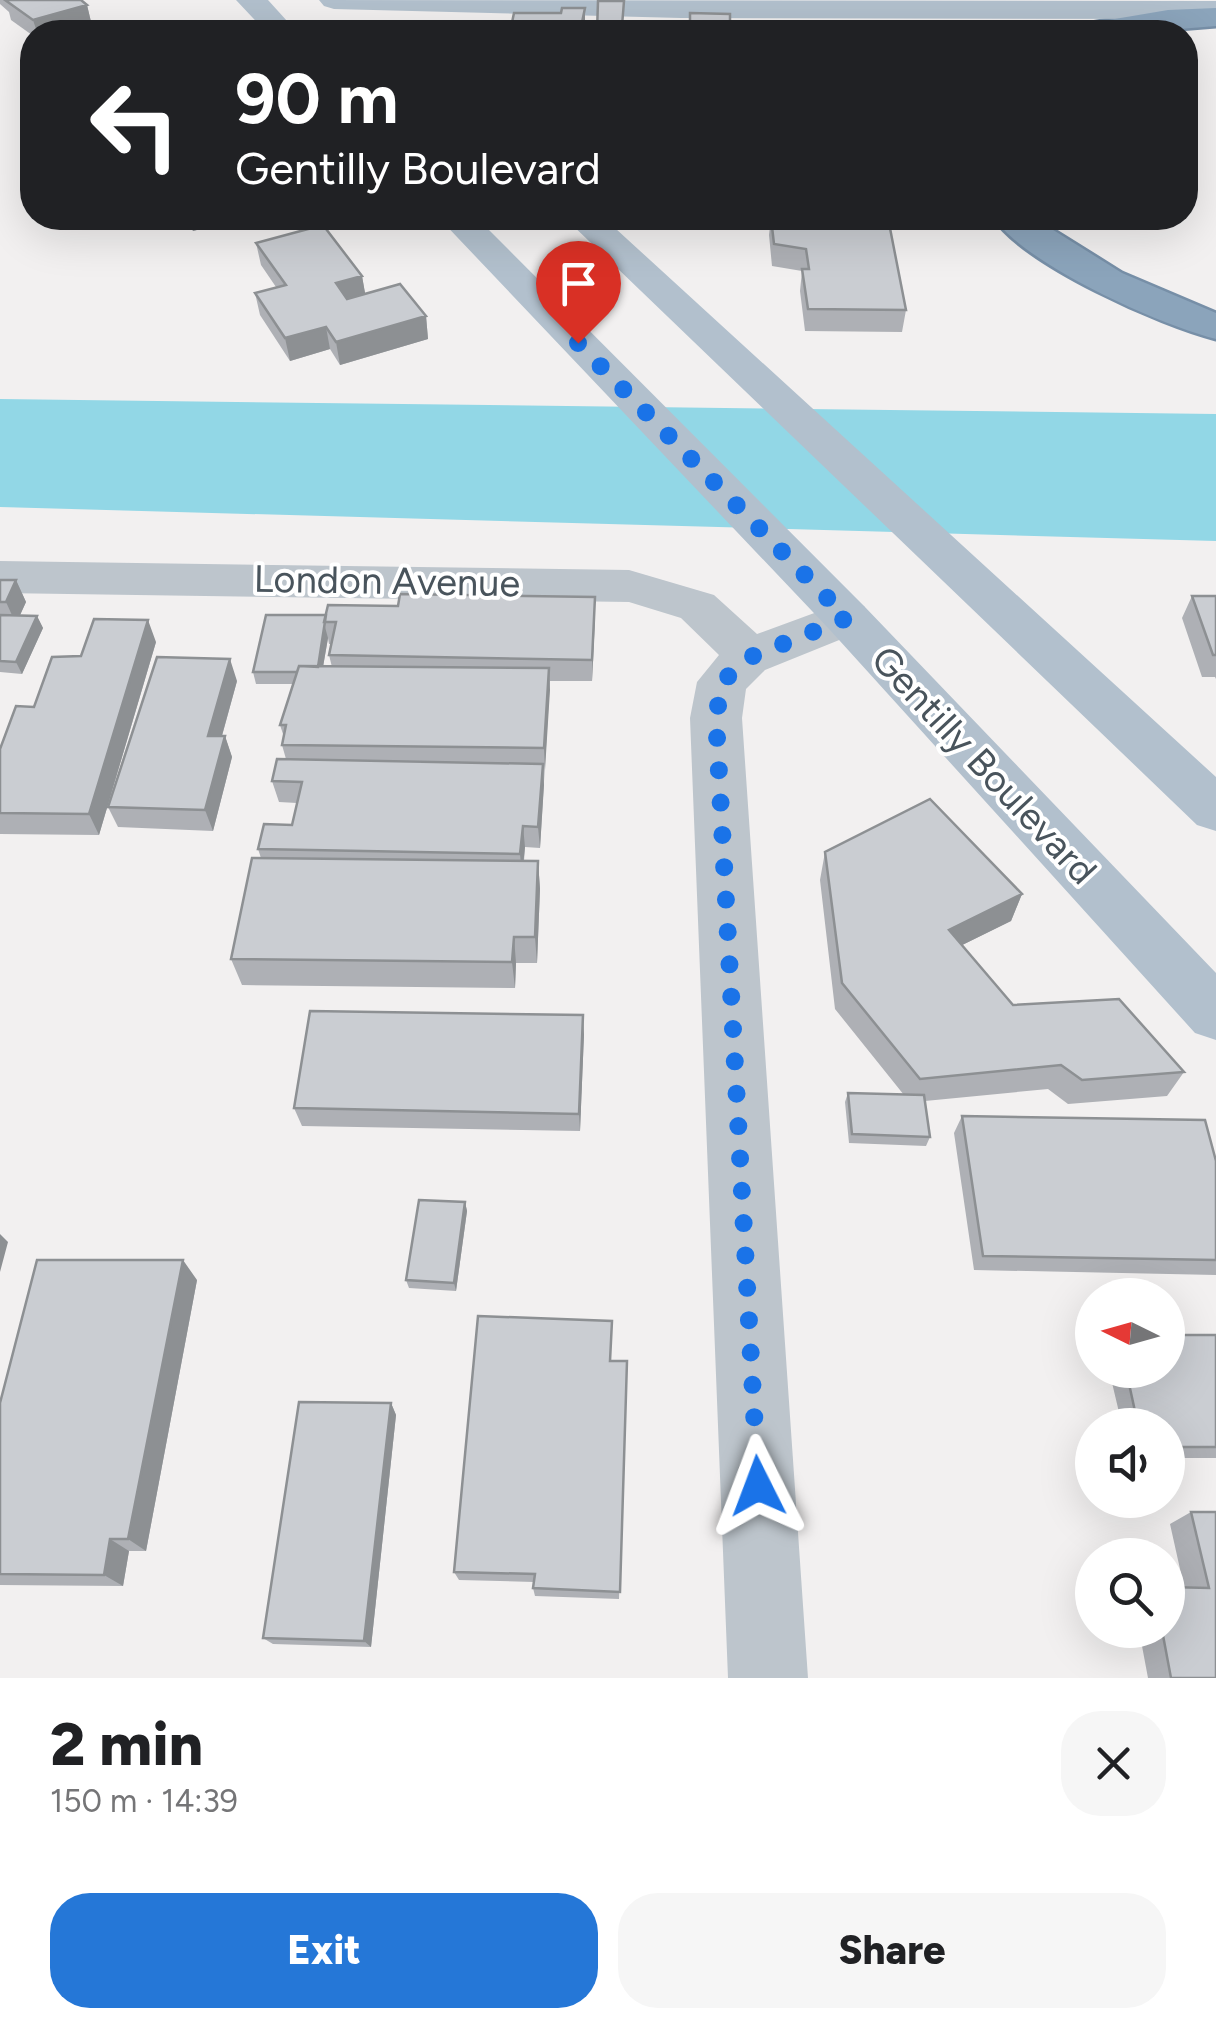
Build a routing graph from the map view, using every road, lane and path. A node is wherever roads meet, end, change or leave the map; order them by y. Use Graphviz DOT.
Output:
graph roads {
  1 [pos="251,0"];
  2 [pos="346,1"];
  3 [pos="681,5"];
  4 [pos="1216,14"];
  5 [pos="270,20"];
  6 [pos="370,20"];
  7 [pos="1162,20"];
  8 [pos="469,230"];
  9 [pos="596,230"];
  10 [pos="1027,230"];
  11 [pos="1216,326"];
  12 [pos="0,577"];
  13 [pos="832,602"];
  14 [pos="748,658"];
  15 [pos="1216,810"];
  16 [pos="1216,1014"];
  17 [pos="768,1678"];
  1 -- 5 [label="main road"];
  2 -- 3 [label="main road"];
  2 -- 6 [label="main road"];
  3 -- 4 [label="main road"];
  4 -- 7 [label="highway"];
  8 -- 13 [label="main road, Gentilly Boulevard"];
  9 -- 15 [label="main road"];
  10 -- 11 [label="highway"];
  12 -- 14 [label="street, London Avenue"];
  13 -- 14 [label="street"];
  13 -- 16 [label="main road, Gentilly Boulevard"];
  14 -- 17 [label="street"];
}
